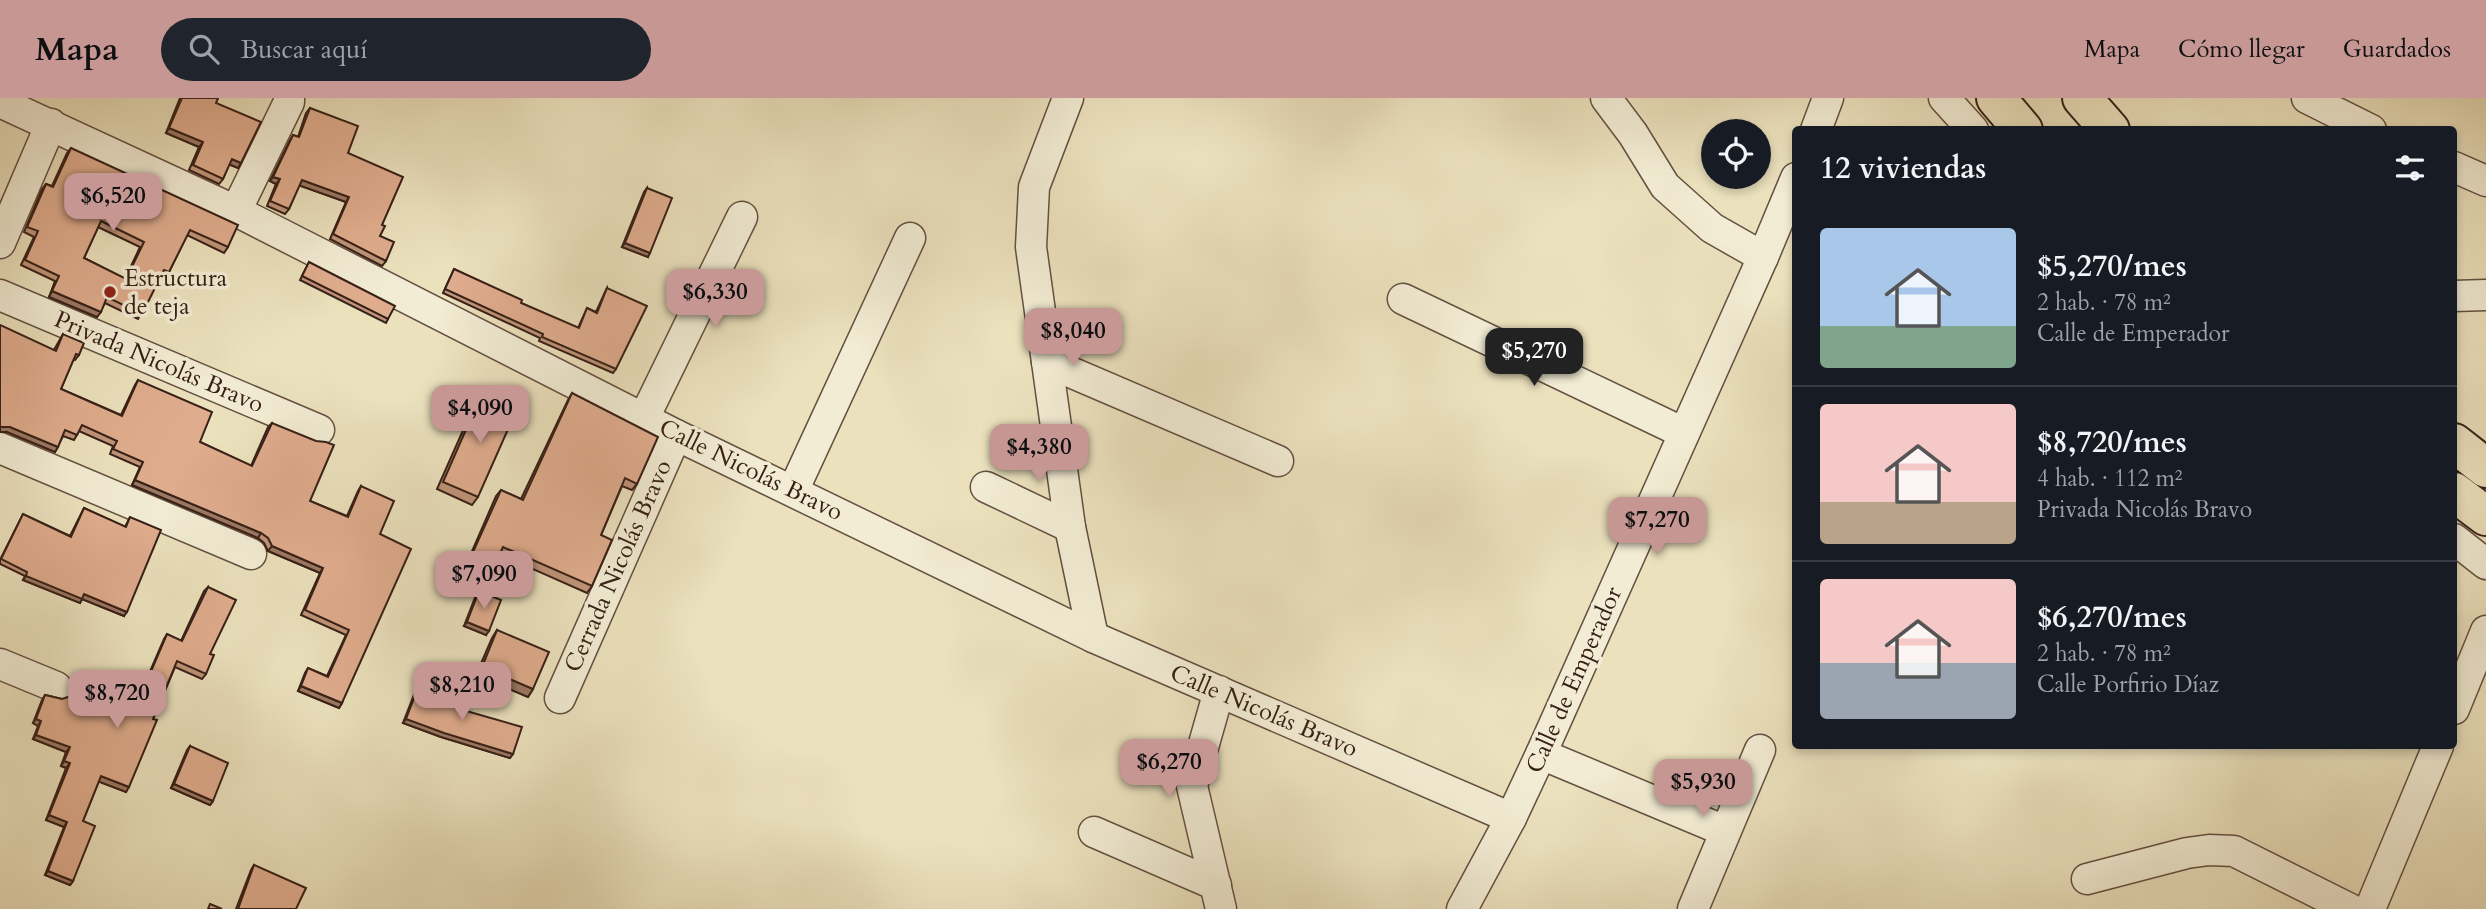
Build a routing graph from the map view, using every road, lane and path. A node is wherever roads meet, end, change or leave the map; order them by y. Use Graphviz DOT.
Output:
graph roads {
  1 [pos="289,98"];
  2 [pos="1068,98"];
  3 [pos="1606,98"];
  4 [pos="1828,98"];
  5 [pos="1944,98"];
  6 [pos="1996,98"];
  7 [pos="2053,98"];
  8 [pos="2082,98"];
  9 [pos="2307,98"];
  10 [pos="0,102"];
  11 [pos="51,124"];
  12 [pos="1817,126"];
  13 [pos="1969,126"];
  14 [pos="2019,126"];
  15 [pos="2075,126"];
  16 [pos="2106,126"];
  17 [pos="2363,126"];
  18 [pos="2457,168"];
  19 [pos="2486,181"];
  20 [pos="1792,188"];
  21 [pos="236,211"];
  22 [pos="742,217"];
  23 [pos="910,238"];
  24 [pos="0,243"];
  25 [pos="1763,257"];
  26 [pos="0,295"];
  27 [pos="2486,295"];
  28 [pos="2457,296"];
  29 [pos="1404,299"];
  30 [pos="1047,362"];
  31 [pos="644,418"];
  32 [pos="318,430"];
  33 [pos="1684,433"];
  34 [pos="676,435"];
  35 [pos="2457,445"];
  36 [pos="0,448"];
  37 [pos="1278,461"];
  38 [pos="2486,467"];
  39 [pos="986,487"];
  40 [pos="793,491"];
  41 [pos="2457,494"];
  42 [pos="2486,516"];
  43 [pos="1070,527"];
  44 [pos="2457,542"];
  45 [pos="250,554"];
  46 [pos="2486,564"];
  47 [pos="2486,631"];
  48 [pos="1093,637"];
  49 [pos="0,664"];
  50 [pos="56,687"];
  51 [pos="1219,691"];
  52 [pos="2457,695"];
  53 [pos="560,698"];
  54 [pos="2437,749"];
  55 [pos="1760,750"];
  56 [pos="1541,754"];
  57 [pos="1511,818"];
  58 [pos="1725,831"];
  59 [pos="1094,832"];
  60 [pos="2087,879"];
  61 [pos="1218,897"];
  62 [pos="1462,909"];
  63 [pos="1693,909"];
  64 [pos="2350,909"];
  65 [pos="2370,909"];
  1 -- 21 [label="street"];
  2 -- 30 [label="street"];
  3 -- 25 [label="street"];
  4 -- 12 [label="street"];
  5 -- 13 [label="street"];
  6 -- 14 [label="main road"];
  7 -- 15 [label="main road"];
  8 -- 16 [label="main road"];
  9 -- 17 [label="street"];
  10 -- 11 [label="street, Calle Nicolás Bravo"];
  11 -- 21 [label="street, Calle Nicolás Bravo"];
  11 -- 24 [label="street"];
  18 -- 19 [label="street"];
  20 -- 25 [label="street, Calle de Emperador"];
  21 -- 31 [label="street, Calle Nicolás Bravo"];
  22 -- 31 [label="street"];
  23 -- 40 [label="street"];
  25 -- 33 [label="street, Calle de Emperador"];
  26 -- 32 [label="street, Privada Nicolás Bravo"];
  27 -- 28 [label="street"];
  29 -- 33 [label="street"];
  30 -- 37 [label="street"];
  30 -- 43 [label="street"];
  31 -- 34 [label="street, Calle Nicolás Bravo"];
  33 -- 56 [label="street, Calle de Emperador"];
  34 -- 40 [label="street, Calle Nicolás Bravo"];
  34 -- 53 [label="street, Cerrada Nicolás Bravo"];
  35 -- 38 [label="main road"];
  36 -- 45 [label="street"];
  39 -- 43 [label="street"];
  40 -- 48 [label="street, Calle Nicolás Bravo"];
  41 -- 42 [label="main road"];
  43 -- 48 [label="street"];
  44 -- 46 [label="street"];
  47 -- 52 [label="street"];
  48 -- 51 [label="street, Calle Nicolás Bravo"];
  49 -- 50 [label="street"];
  51 -- 57 [label="street, Calle Nicolás Bravo"];
  51 -- 61 [label="street"];
  54 -- 65 [label="street"];
  55 -- 58 [label="street"];
  56 -- 57 [label="street, Calle de Emperador"];
  56 -- 58 [label="street"];
  57 -- 62 [label="street, Calle de Emperador"];
  58 -- 63 [label="street"];
  59 -- 61 [label="street"];
  60 -- 64 [label="street"];
}
